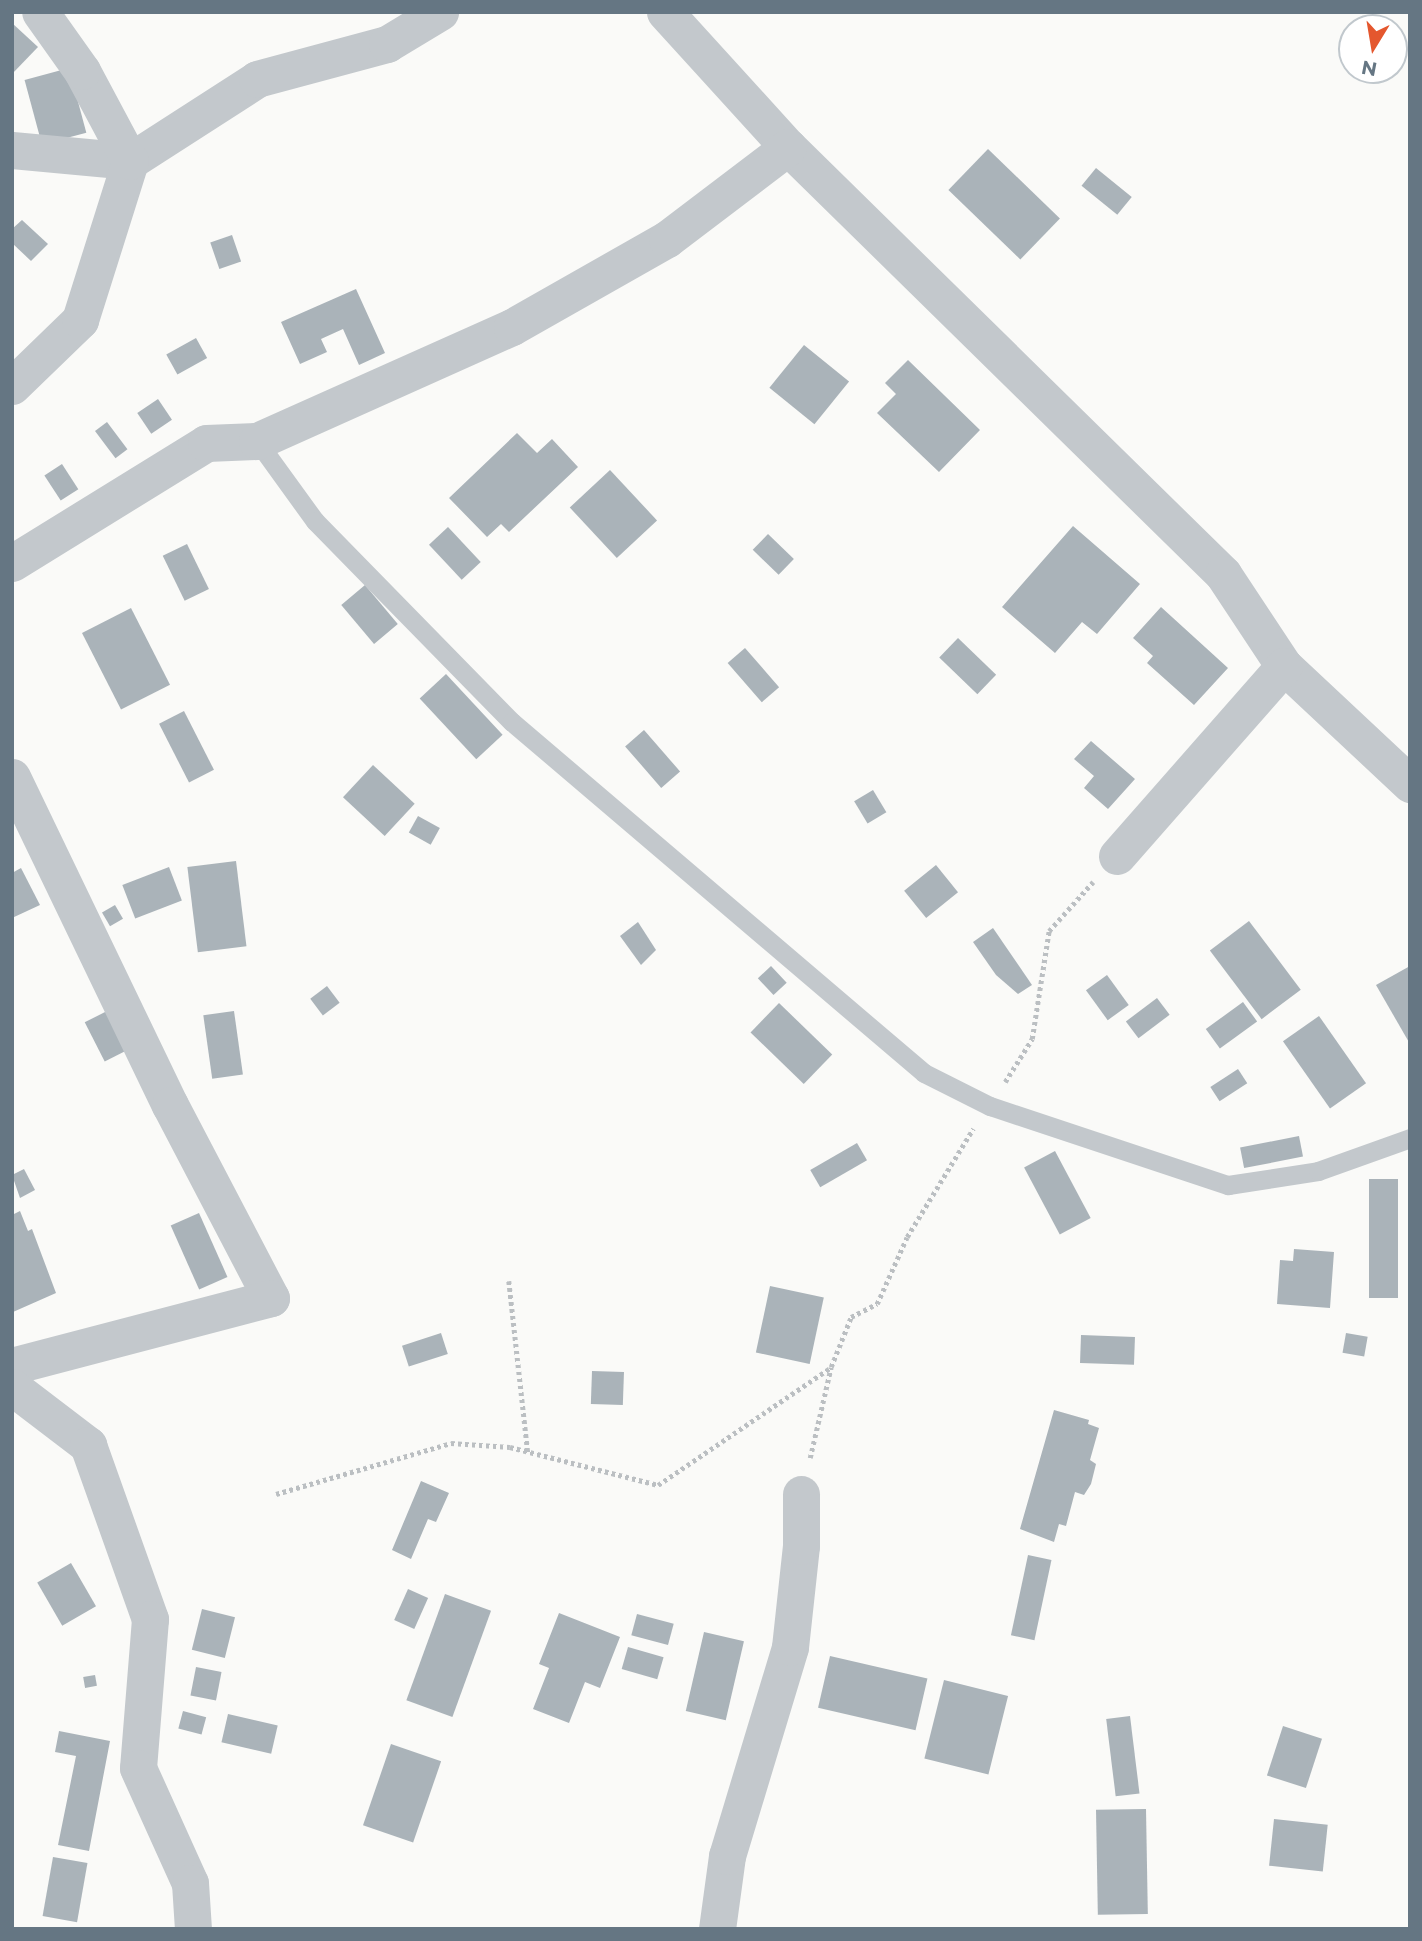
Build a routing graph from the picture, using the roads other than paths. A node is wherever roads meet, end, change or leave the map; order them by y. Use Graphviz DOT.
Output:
graph roads {
  1 [pos="40,12"];
  2 [pos="440,12"];
  3 [pos="665,12"];
  4 [pos="788,147"];
  5 [pos="12,150"];
  6 [pos="130,160"];
  7 [pos="12,387"];
  8 [pos="257,441"];
  9 [pos="12,563"];
  10 [pos="1284,666"];
  11 [pos="12,777"];
  12 [pos="1410,784"];
  13 [pos="1117,856"];
  14 [pos="1410,1138"];
  15 [pos="12,1366"];
  16 [pos="12,1387"];
  17 [pos="802,1494"];
  18 [pos="193,1929"];
  19 [pos="717,1929"];
  1 -- 6 [label="street"];
  2 -- 6 [label="street"];
  3 -- 4 [label="street"];
  4 -- 8 [label="street"];
  4 -- 10 [label="street"];
  5 -- 6 [label="street"];
  6 -- 7 [label="street"];
  8 -- 9 [label="street"];
  8 -- 14 [label="lane"];
  10 -- 12 [label="street"];
  10 -- 13 [label="street"];
  11 -- 15 [label="street"];
  16 -- 18 [label="street"];
  17 -- 19 [label="street"];
}
